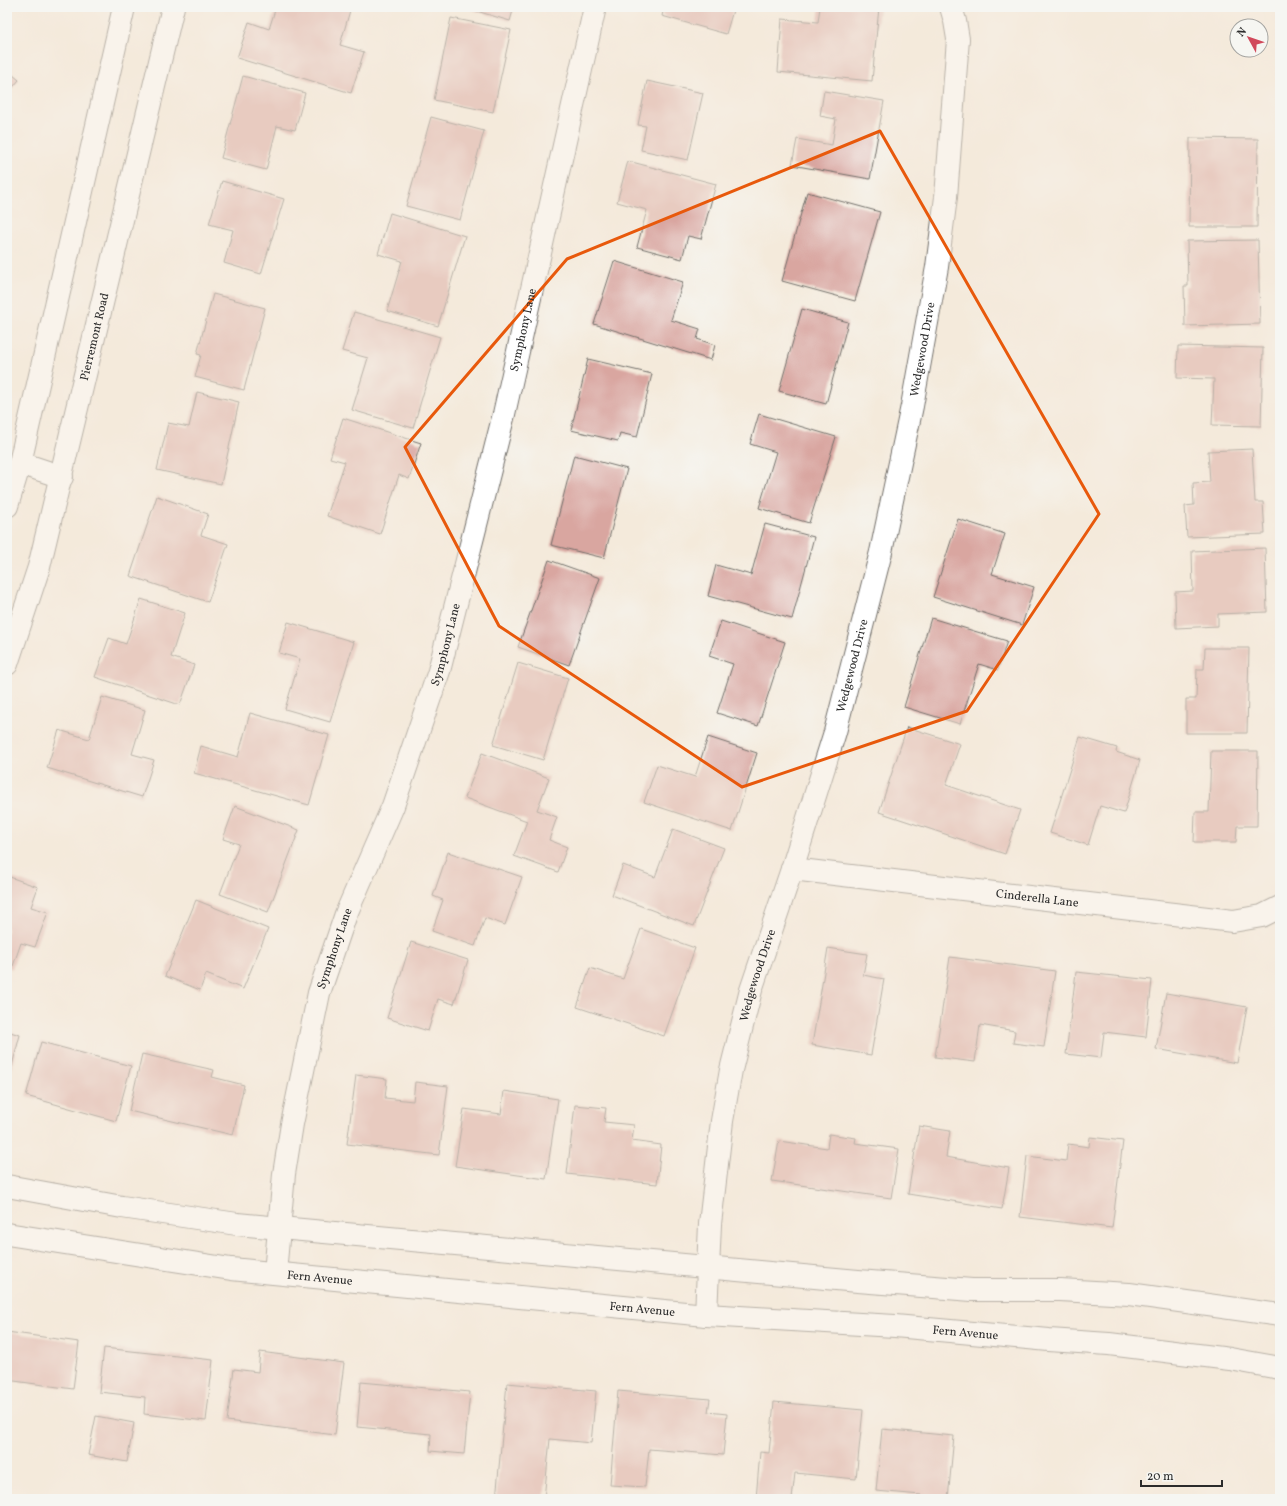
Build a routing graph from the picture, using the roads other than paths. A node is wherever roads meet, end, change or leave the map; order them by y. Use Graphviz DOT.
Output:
graph roads {
  1 [pos="124,7"];
  2 [pos="173,7"];
  3 [pos="595,7"];
  4 [pos="951,7"];
  5 [pos="20,463"];
  6 [pos="62,477"];
  7 [pos="7,506"];
  8 [pos="7,664"];
  9 [pos="792,869"];
  10 [pos="1280,907"];
  11 [pos="7,1186"];
  12 [pos="278,1228"];
  13 [pos="7,1234"];
  14 [pos="708,1266"];
  15 [pos="275,1272"];
  16 [pos="706,1315"];
  17 [pos="1280,1315"];
  18 [pos="1280,1368"];
  1 -- 5 [label="street"];
  2 -- 6 [label="street, Pierremont Road"];
  3 -- 12 [label="street, Symphony Lane"];
  4 -- 9 [label="street, Wedgewood Drive"];
  5 -- 6 [label="street"];
  5 -- 7 [label="street"];
  6 -- 8 [label="street, Pierremont Road"];
  9 -- 10 [label="street, Cinderella Lane"];
  9 -- 14 [label="street, Wedgewood Drive"];
  11 -- 12 [label="street"];
  12 -- 14 [label="street"];
  12 -- 15 [label="street, Symphony Lane"];
  13 -- 15 [label="street, Fern Avenue"];
  14 -- 16 [label="street, Wedgewood Drive"];
  14 -- 17 [label="street"];
  15 -- 16 [label="street, Fern Avenue"];
  16 -- 18 [label="street, Fern Avenue"];
}
